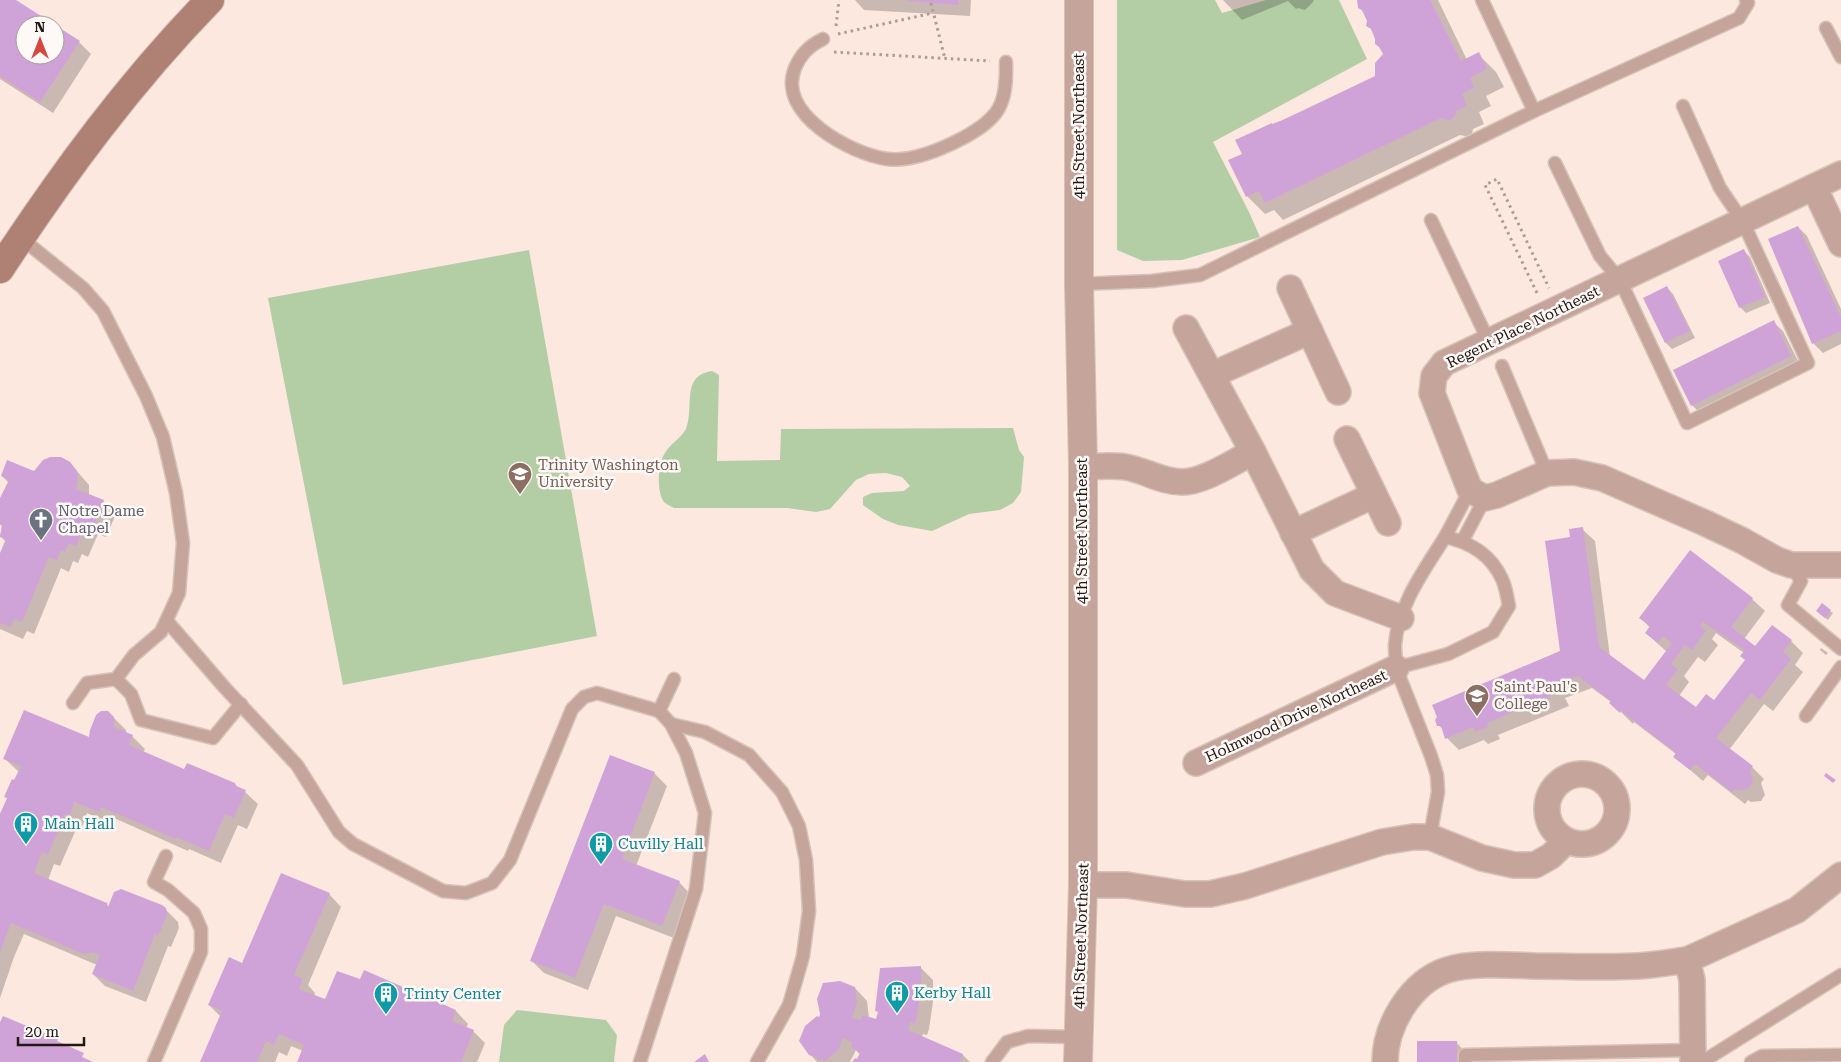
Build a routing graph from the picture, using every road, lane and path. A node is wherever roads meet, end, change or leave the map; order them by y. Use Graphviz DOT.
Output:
graph roads {
  1 [pos="210,0"];
  2 [pos="839,0"];
  3 [pos="1079,0"];
  4 [pos="1482,0"];
  5 [pos="1746,0"];
  6 [pos="931,3"];
  7 [pos="933,13"];
  8 [pos="1826,28"];
  9 [pos="829,41"];
  10 [pos="1841,57"];
  11 [pos="945,59"];
  12 [pos="1006,62"];
  13 [pos="1683,106"];
  14 [pos="1534,111"];
  15 [pos="1555,163"];
  16 [pos="1841,174"];
  17 [pos="1814,187"];
  18 [pos="1431,220"];
  19 [pos="1743,222"];
  20 [pos="20,238"];
  21 [pos="1841,244"];
  22 [pos="0,270"];
  23 [pos="1620,280"];
  24 [pos="1078,284"];
  25 [pos="1290,288"];
  26 [pos="1549,289"];
  27 [pos="1538,294"];
  28 [pos="1186,328"];
  29 [pos="1310,331"];
  30 [pos="1489,342"];
  31 [pos="1502,366"];
  32 [pos="1212,375"];
  33 [pos="1338,392"];
  34 [pos="1347,439"];
  35 [pos="1253,452"];
  36 [pos="1083,466"];
  37 [pos="1547,473"];
  38 [pos="1477,494"];
  39 [pos="1374,495"];
  40 [pos="1388,523"];
  41 [pos="1293,533"];
  42 [pos="1445,537"];
  43 [pos="1463,540"];
  44 [pos="1791,565"];
  45 [pos="1841,565"];
  46 [pos="1401,618"];
  47 [pos="167,620"];
  48 [pos="1841,649"];
  49 [pos="1841,667"];
  50 [pos="1396,668"];
  51 [pos="116,679"];
  52 [pos="674,679"];
  53 [pos="73,703"];
  54 [pos="241,704"];
  55 [pos="659,712"];
  56 [pos="1806,716"];
  57 [pos="671,724"];
  58 [pos="1196,763"];
  59 [pos="1430,837"];
  60 [pos="1566,841"];
  61 [pos="166,856"];
  62 [pos="1841,875"];
  63 [pos="1083,885"];
  64 [pos="1687,960"];
  65 [pos="1841,975"];
  66 [pos="1078,1049"];
  67 [pos="1841,1055"];
  68 [pos="1696,1058"];
  69 [pos="154,1062"];
  70 [pos="640,1062"];
  71 [pos="757,1062"];
  72 [pos="992,1062"];
  73 [pos="1385,1062"];
  74 [pos="1465,1062"];
  75 [pos="1751,1062"];
  1 -- 20 [label="main road"];
  2 -- 7 [label="path"];
  3 -- 24 [label="street, 4th Street Northeast"];
  4 -- 14 [label="lane"];
  5 -- 14 [label="lane"];
  6 -- 7 [label="path"];
  7 -- 11 [label="path"];
  8 -- 10 [label="lane"];
  9 -- 11 [label="path"];
  9 -- 12 [label="lane"];
  11 -- 12 [label="path"];
  13 -- 19 [label="lane"];
  14 -- 24 [label="lane"];
  15 -- 23 [label="lane"];
  16 -- 17 [label="street, Regent Place Northeast"];
  17 -- 19 [label="street, Regent Place Northeast"];
  17 -- 21 [label="street"];
  18 -- 30 [label="lane"];
  19 -- 23 [label="street, Regent Place Northeast"];
  19 -- 23 [label="lane"];
  20 -- 22 [label="main road"];
  20 -- 47 [label="lane"];
  23 -- 30 [label="street, Regent Place Northeast"];
  24 -- 36 [label="street, 4th Street Northeast"];
  25 -- 29 [label="street"];
  26 -- 27 [label="path"];
  28 -- 32 [label="street"];
  29 -- 32 [label="street"];
  29 -- 33 [label="street"];
  30 -- 38 [label="street, Regent Place Northeast"];
  31 -- 37 [label="lane"];
  32 -- 35 [label="street"];
  34 -- 39 [label="street"];
  35 -- 36 [label="street"];
  35 -- 41 [label="street"];
  36 -- 63 [label="street, 4th Street Northeast"];
  37 -- 38 [label="street"];
  37 -- 44 [label="street"];
  38 -- 42 [label="lane"];
  38 -- 43 [label="lane"];
  39 -- 40 [label="street"];
  39 -- 41 [label="street"];
  41 -- 46 [label="street"];
  42 -- 43 [label="lane"];
  42 -- 46 [label="lane"];
  43 -- 50 [label="lane"];
  44 -- 45 [label="street"];
  44 -- 48 [label="lane"];
  46 -- 50 [label="lane"];
  47 -- 51 [label="lane"];
  47 -- 54 [label="lane"];
  49 -- 56 [label="lane"];
  50 -- 58 [label="street, Holmwood Drive Northeast"];
  50 -- 59 [label="lane"];
  51 -- 53 [label="lane"];
  51 -- 54 [label="lane"];
  52 -- 55 [label="lane"];
  54 -- 55 [label="lane"];
  55 -- 57 [label="lane"];
  57 -- 70 [label="lane"];
  57 -- 71 [label="lane"];
  59 -- 60 [label="street"];
  59 -- 63 [label="street"];
  61 -- 69 [label="lane"];
  62 -- 64 [label="street"];
  63 -- 66 [label="street, 4th Street Northeast"];
  64 -- 68 [label="street"];
  64 -- 73 [label="street"];
  65 -- 68 [label="lane"];
  66 -- 72 [label="lane"];
  67 -- 75 [label="lane"];
  68 -- 74 [label="lane"];
}
